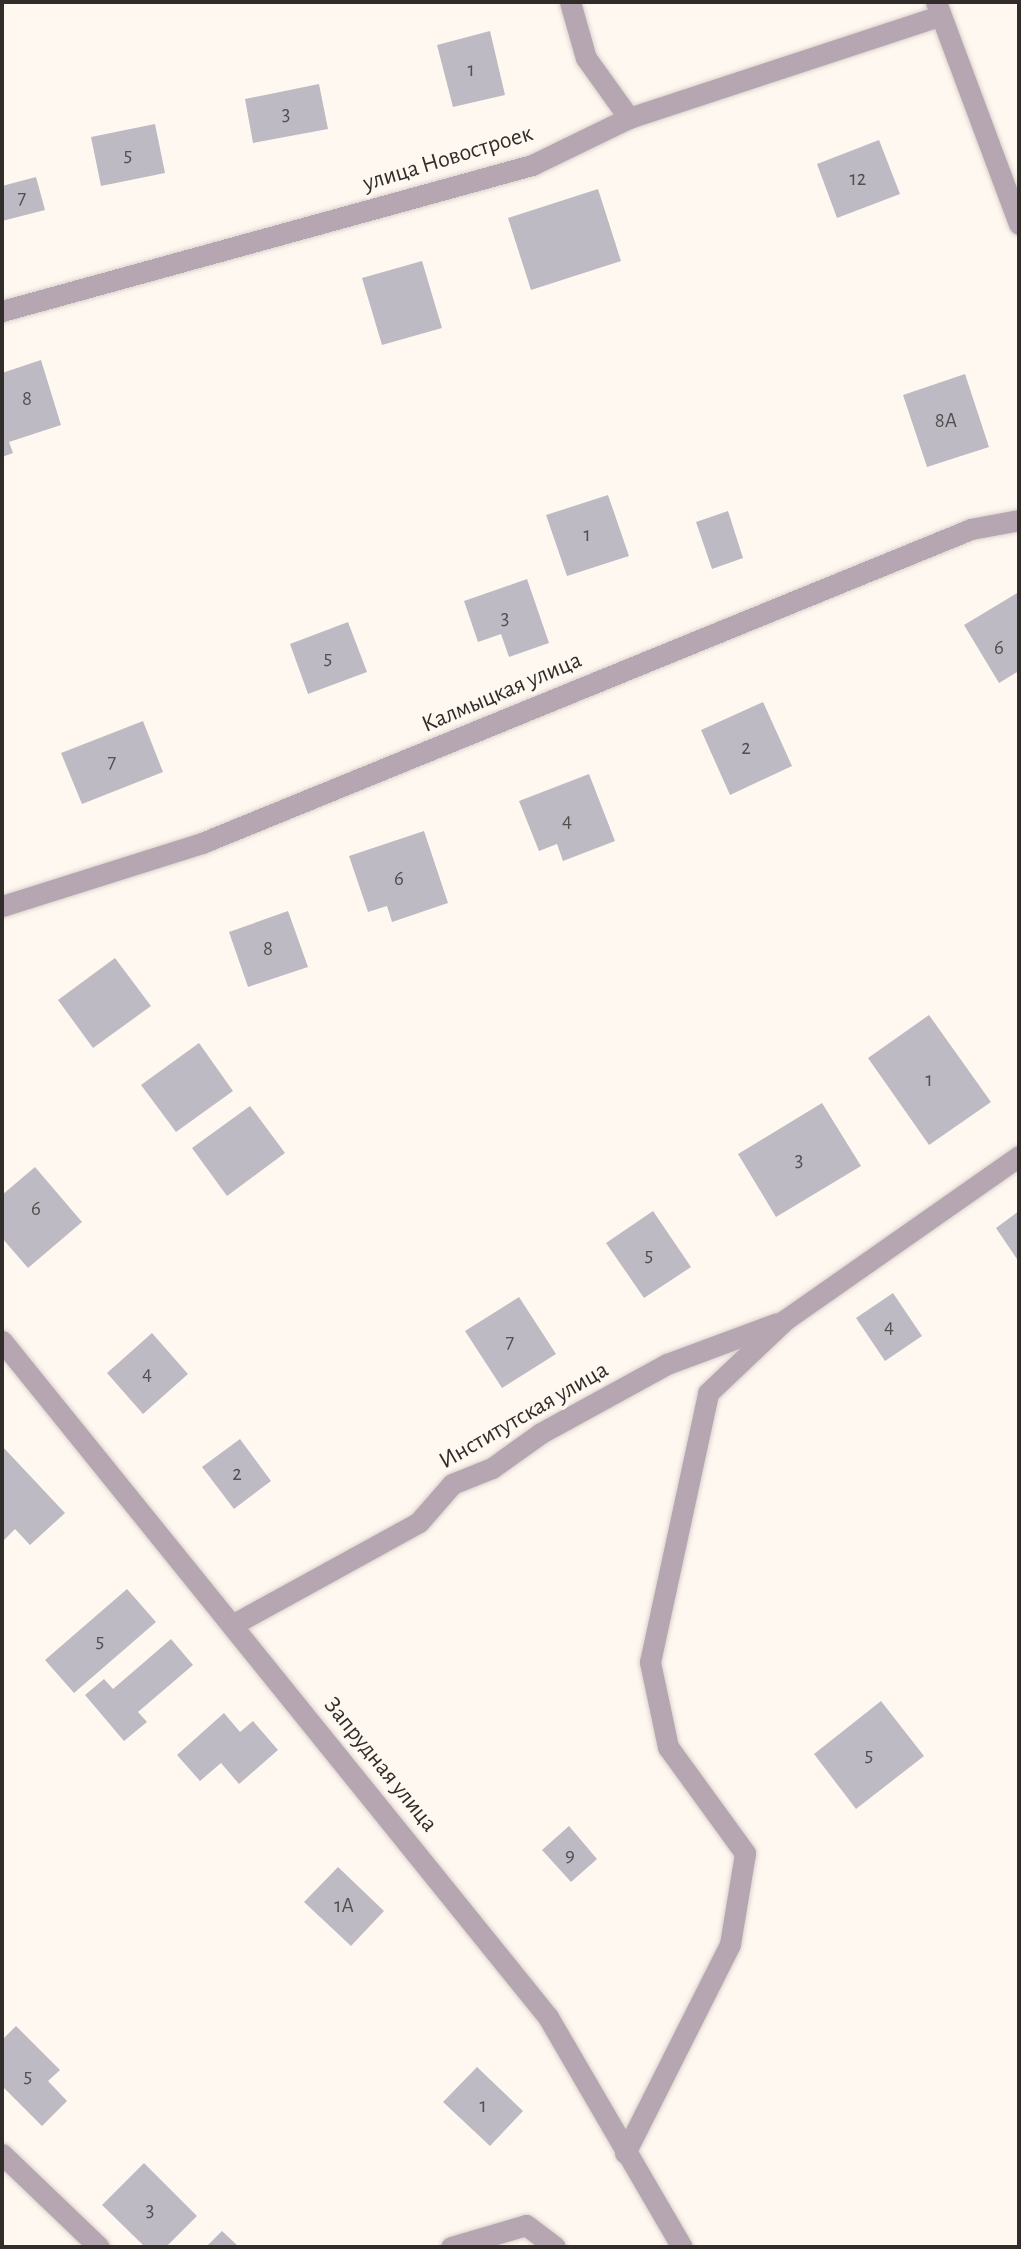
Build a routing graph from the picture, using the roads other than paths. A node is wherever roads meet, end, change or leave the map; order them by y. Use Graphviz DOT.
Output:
graph roads {
  1 [pos="570,2"];
  2 [pos="938,9"];
  3 [pos="629,118"];
  4 [pos="1019,223"];
  5 [pos="2,312"];
  6 [pos="1019,520"];
  7 [pos="2,906"];
  8 [pos="1019,1156"];
  9 [pos="785,1320"];
  10 [pos="2,1340"];
  11 [pos="232,1625"];
  12 [pos="625,2153"];
  13 [pos="2,2154"];
  14 [pos="99,2247"];
  15 [pos="451,2247"];
  16 [pos="555,2247"];
  17 [pos="682,2247"];
  1 -- 3 [label="street"];
  2 -- 3 [label="street, улица Новостроек"];
  2 -- 4 [label="street"];
  3 -- 5 [label="street, улица Новостроек"];
  6 -- 7 [label="street, Калмыцкая улица"];
  8 -- 9 [label="street"];
  9 -- 11 [label="street, Институтская улица"];
  9 -- 12 [label="street"];
  10 -- 11 [label="street, Запрудная улица"];
  11 -- 12 [label="street, Запрудная улица"];
  12 -- 17 [label="street, Запрудная улица"];
  13 -- 14 [label="street"];
  15 -- 16 [label="street"];
}
